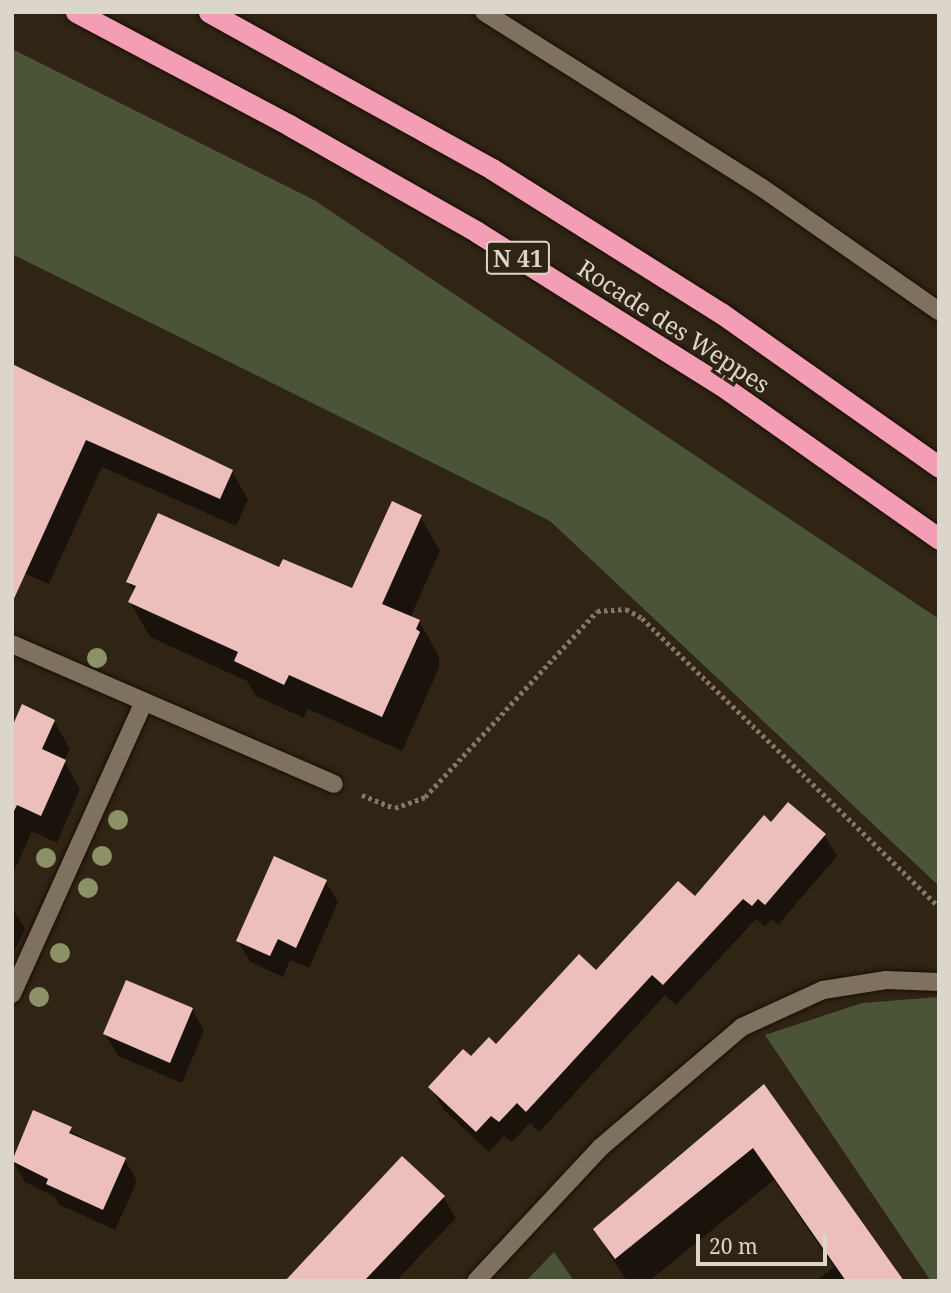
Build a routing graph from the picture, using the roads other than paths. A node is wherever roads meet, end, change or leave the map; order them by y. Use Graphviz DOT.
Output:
graph roads {
  1 [pos="76,12"];
  2 [pos="209,12"];
  3 [pos="484,12"];
  4 [pos="939,311"];
  5 [pos="939,467"];
  6 [pos="939,539"];
  7 [pos="12,644"];
  8 [pos="143,704"];
  9 [pos="334,784"];
  10 [pos="939,982"];
  11 [pos="12,994"];
  12 [pos="477,1281"];
  1 -- 6 [label="highway, Rocade des Weppes / N 41"];
  2 -- 5 [label="highway, Rocade des Weppes / N 41"];
  3 -- 4 [label="street"];
  7 -- 8 [label="street"];
  8 -- 9 [label="street"];
  8 -- 11 [label="street"];
  10 -- 12 [label="street"];
}
